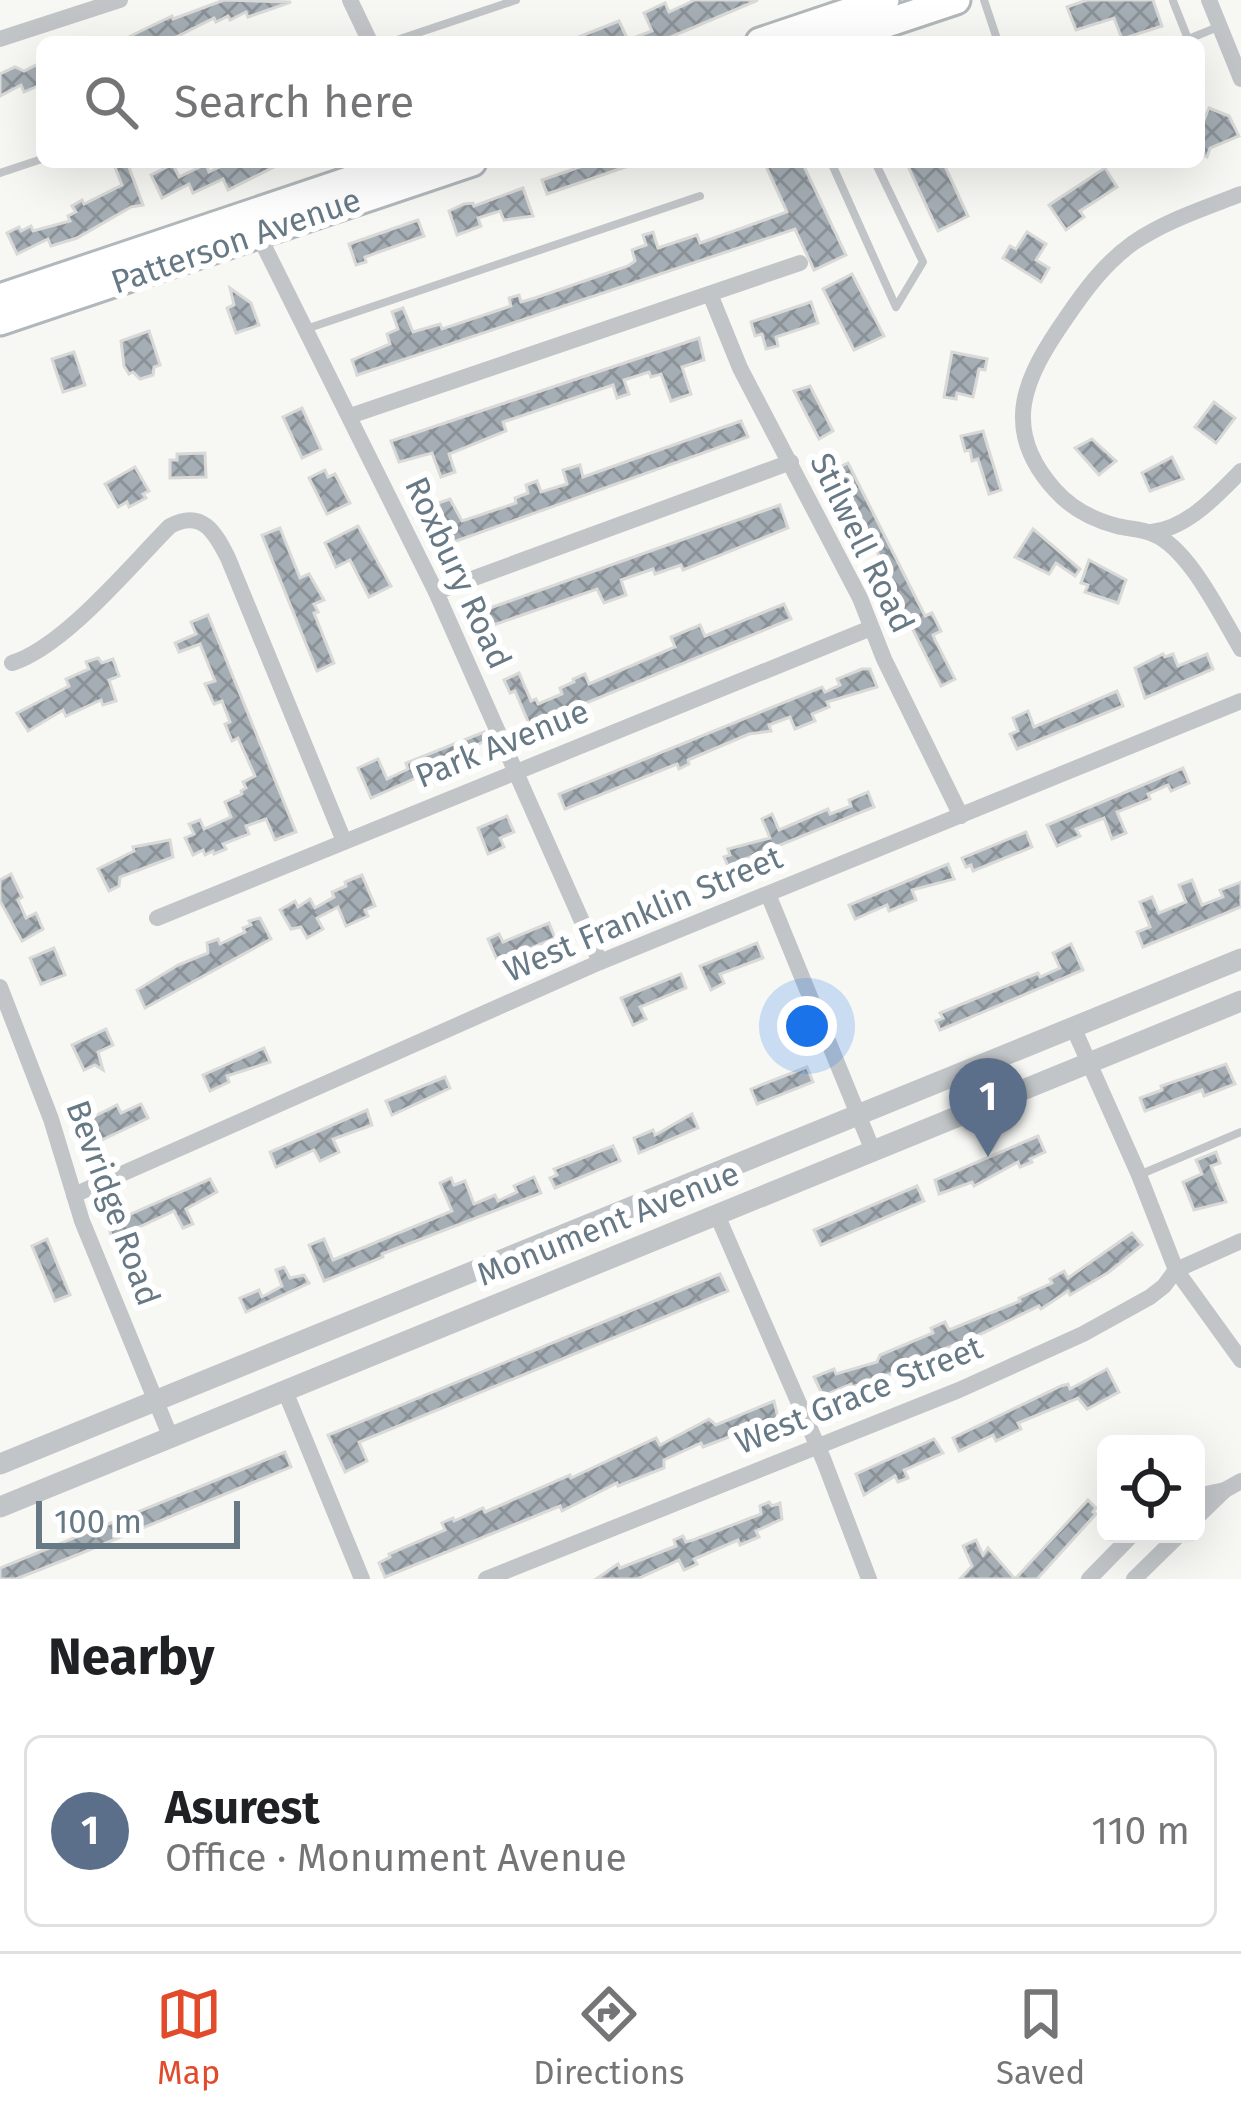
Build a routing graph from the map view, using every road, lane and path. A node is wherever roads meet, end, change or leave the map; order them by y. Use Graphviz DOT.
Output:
graph roads {
  1 [pos="120,0"];
  2 [pos="350,0"];
  3 [pos="516,0"];
  4 [pos="885,0"];
  5 [pos="956,0"];
  6 [pos="984,0"];
  7 [pos="1209,0"];
  8 [pos="1173,1"];
  9 [pos="1220,27"];
  10 [pos="367,36"];
  11 [pos="409,36"];
  12 [pos="778,36"];
  13 [pos="848,36"];
  14 [pos="996,36"];
  15 [pos="1183,36"];
  16 [pos="1197,36"];
  17 [pos="0,39"];
  18 [pos="1241,79"];
  19 [pos="36,161"];
  20 [pos="389,168"];
  21 [pos="430,168"];
  22 [pos="834,168"];
  23 [pos="878,168"];
  24 [pos="0,173"];
  25 [pos="1241,194"];
  26 [pos="700,196"];
  27 [pos="253,224"];
  28 [pos="800,263"];
  29 [pos="710,294"];
  30 [pos="0,298"];
  31 [pos="0,321"];
  32 [pos="306,329"];
  33 [pos="350,416"];
  34 [pos="790,462"];
  35 [pos="1241,471"];
  36 [pos="1151,532"];
  37 [pos="436,592"];
  38 [pos="871,628"];
  39 [pos="1241,649"];
  40 [pos="12,663"];
  41 [pos="1241,701"];
  42 [pos="516,771"];
  43 [pos="961,816"];
  44 [pos="344,841"];
  45 [pos="768,894"];
  46 [pos="157,918"];
  47 [pos="1241,958"];
  48 [pos="601,962"];
  49 [pos="0,987"];
  50 [pos="1241,1001"];
  51 [pos="1073,1027"];
  52 [pos="1090,1063"];
  53 [pos="860,1112"];
  54 [pos="1241,1132"];
  55 [pos="873,1151"];
  56 [pos="1139,1175"];
  57 [pos="74,1195"];
  58 [pos="717,1215"];
  59 [pos="1241,1241"];
  60 [pos="1176,1270"];
  61 [pos="1241,1360"];
  62 [pos="285,1391"];
  63 [pos="156,1400"];
  64 [pos="171,1438"];
  65 [pos="817,1445"];
  66 [pos="0,1464"];
  67 [pos="1233,1486"];
  68 [pos="0,1507"];
  69 [pos="1205,1510"];
  70 [pos="1124,1543"];
  71 [pos="1171,1543"];
  72 [pos="362,1579"];
  73 [pos="486,1579"];
  74 [pos="869,1579"];
  75 [pos="1089,1579"];
  76 [pos="1134,1579"];
  1 -- 17 [label="street"];
  2 -- 10 [label="street"];
  3 -- 11 [label="lane"];
  4 -- 12 [label="main road"];
  5 -- 13 [label="main road"];
  6 -- 14 [label="lane"];
  7 -- 9 [label="street"];
  8 -- 15 [label="lane"];
  9 -- 16 [label="lane"];
  9 -- 18 [label="street"];
  19 -- 24 [label="lane"];
  20 -- 27 [label="main road, Patterson Avenue"];
  21 -- 27 [label="main road, Patterson Avenue"];
  22 -- 23 [label="lane"];
  25 -- 36 [label="street"];
  26 -- 32 [label="lane"];
  27 -- 30 [label="main road, Patterson Avenue"];
  27 -- 31 [label="main road, Patterson Avenue"];
  27 -- 32 [label="street, Roxbury Road"];
  28 -- 29 [label="street"];
  29 -- 33 [label="street"];
  29 -- 34 [label="street, Stilwell Road"];
  32 -- 33 [label="street, Roxbury Road"];
  33 -- 37 [label="street, Roxbury Road"];
  34 -- 37 [label="street"];
  34 -- 38 [label="street, Stilwell Road"];
  35 -- 36 [label="street"];
  36 -- 39 [label="street"];
  37 -- 42 [label="street, Roxbury Road"];
  38 -- 42 [label="street, Park Avenue"];
  38 -- 43 [label="street, Stilwell Road"];
  40 -- 44 [label="street"];
  41 -- 43 [label="street, West Franklin Street"];
  42 -- 44 [label="street, Park Avenue"];
  42 -- 48 [label="street, Roxbury Road"];
  43 -- 45 [label="street, West Franklin Street"];
  44 -- 46 [label="street, Park Avenue"];
  45 -- 48 [label="street, West Franklin Street"];
  45 -- 53 [label="street"];
  47 -- 51 [label="street, Monument Avenue"];
  48 -- 57 [label="street, West Franklin Street"];
  49 -- 57 [label="street, Bevridge Road"];
  50 -- 52 [label="street, Monument Avenue"];
  51 -- 52 [label="street"];
  51 -- 53 [label="street, Monument Avenue"];
  52 -- 55 [label="street, Monument Avenue"];
  52 -- 56 [label="street"];
  53 -- 55 [label="street"];
  53 -- 63 [label="street, Monument Avenue"];
  54 -- 56 [label="lane"];
  55 -- 58 [label="street, Monument Avenue"];
  56 -- 60 [label="street"];
  57 -- 63 [label="street, Bevridge Road"];
  58 -- 62 [label="street, Monument Avenue"];
  58 -- 65 [label="street"];
  59 -- 60 [label="street, West Grace Street"];
  60 -- 61 [label="street"];
  60 -- 65 [label="street, West Grace Street"];
  62 -- 64 [label="street, Monument Avenue"];
  62 -- 72 [label="street"];
  63 -- 64 [label="street, Bevridge Road"];
  63 -- 66 [label="street, Monument Avenue"];
  64 -- 68 [label="street, Monument Avenue"];
  65 -- 73 [label="street, West Grace Street"];
  65 -- 74 [label="street"];
  67 -- 69 [label="street"];
  70 -- 75 [label="street"];
  71 -- 76 [label="street"];
}
